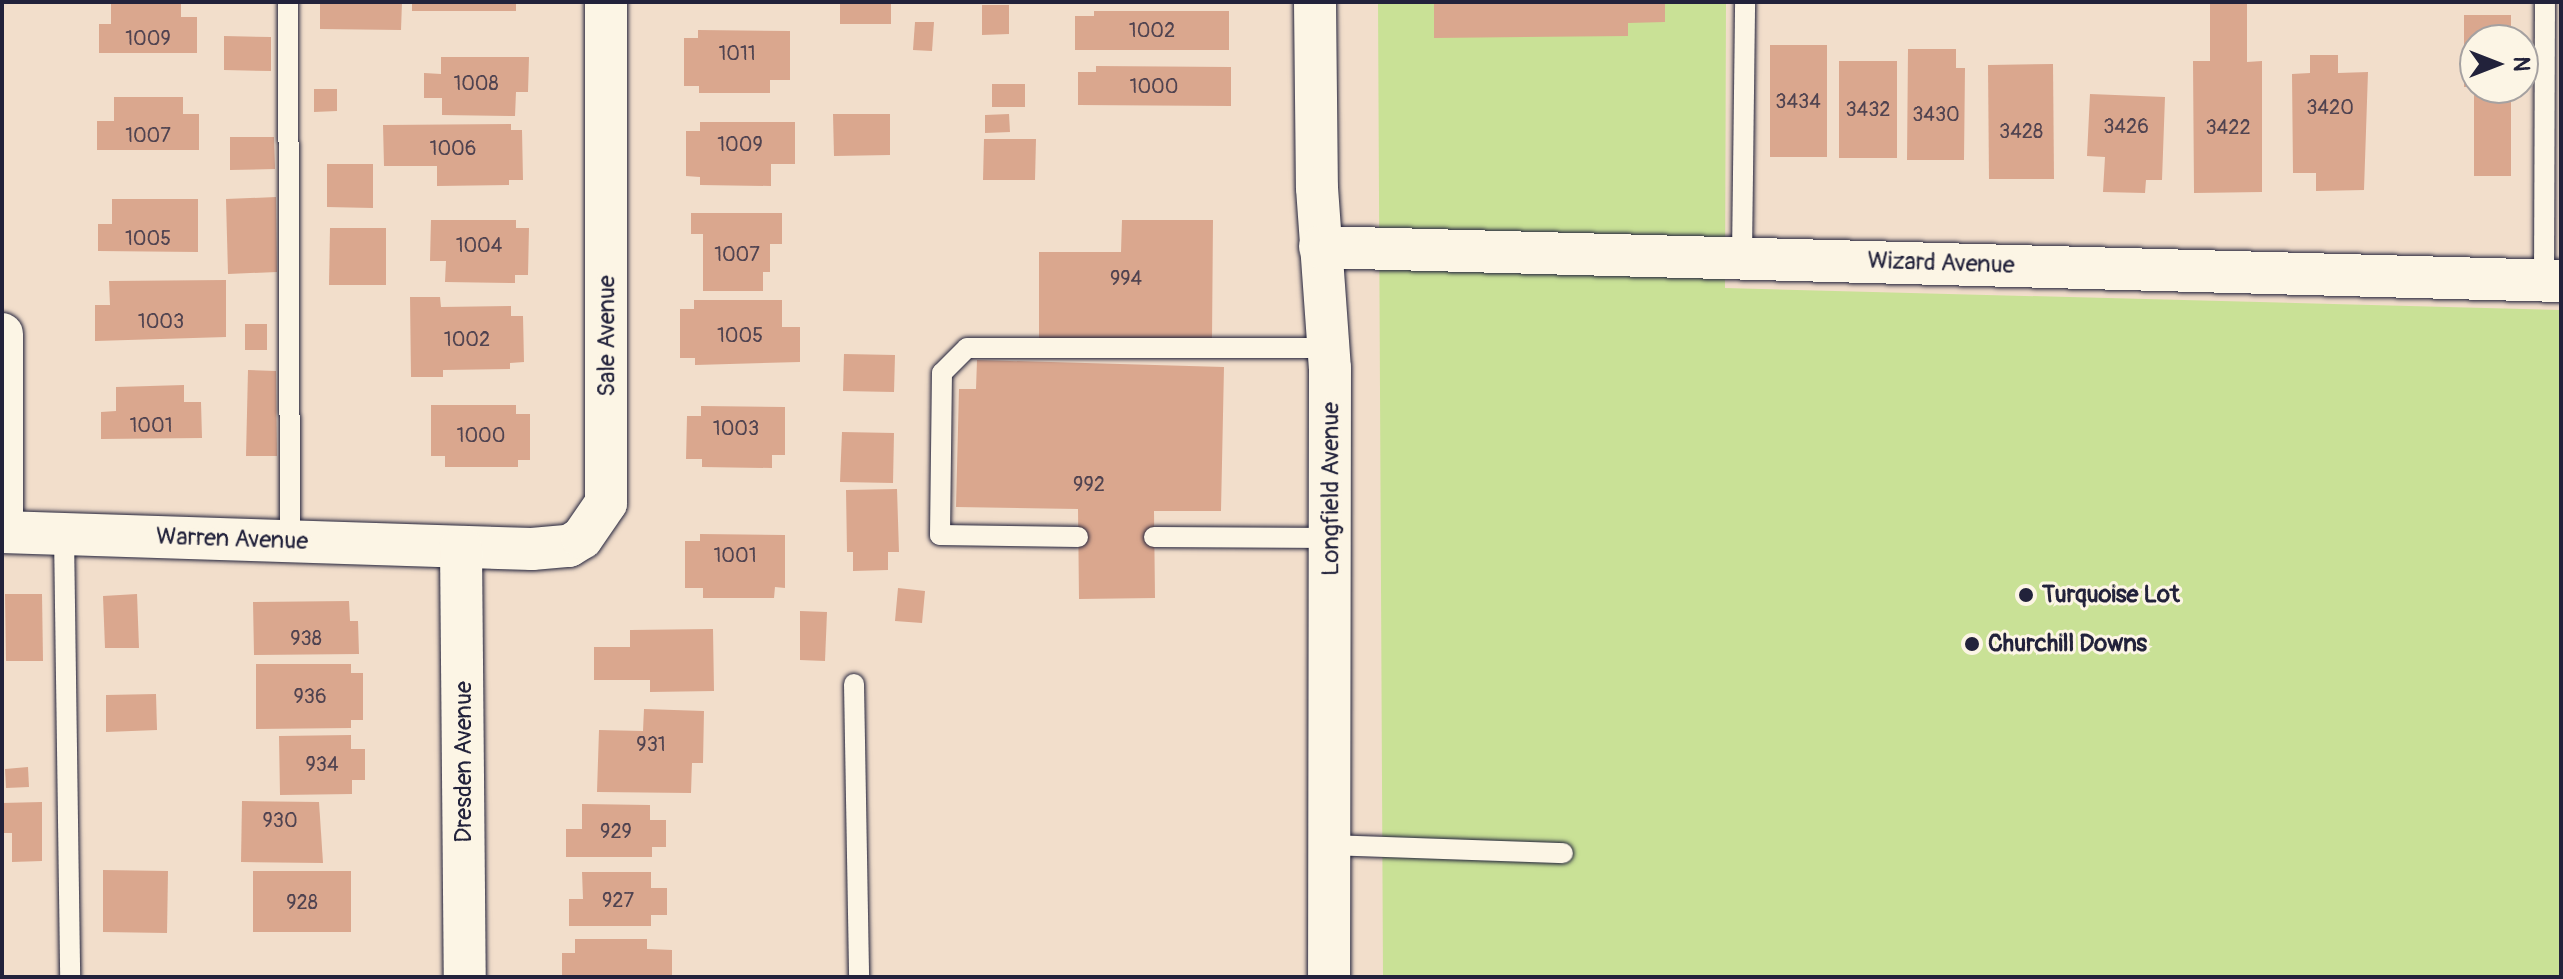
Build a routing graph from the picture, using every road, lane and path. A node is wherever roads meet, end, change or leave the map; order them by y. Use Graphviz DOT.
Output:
graph roads {
  1 [pos="288,2"];
  2 [pos="606,2"];
  3 [pos="1315,2"];
  4 [pos="1745,2"];
  5 [pos="2545,2"];
  6 [pos="1320,247"];
  7 [pos="1742,256"];
  8 [pos="2552,281"];
  9 [pos="2,334"];
  10 [pos="1329,348"];
  11 [pos="2,512"];
  12 [pos="2,532"];
  13 [pos="64,534"];
  14 [pos="1078,537"];
  15 [pos="1154,537"];
  16 [pos="1331,538"];
  17 [pos="290,541"];
  18 [pos="461,547"];
  19 [pos="854,684"];
  20 [pos="1331,845"];
  21 [pos="1563,853"];
  22 [pos="70,977"];
  23 [pos="465,977"];
  24 [pos="859,977"];
  25 [pos="1329,977"];
  1 -- 17 [label="lane"];
  2 -- 18 [label="street, Sale Avenue"];
  3 -- 6 [label="street, Longfield Avenue"];
  4 -- 7 [label="lane"];
  5 -- 8 [label="lane"];
  6 -- 7 [label="street, Wizard Avenue"];
  6 -- 10 [label="street, Longfield Avenue"];
  7 -- 8 [label="street, Wizard Avenue"];
  9 -- 11 [label="street"];
  10 -- 14 [label="lane"];
  10 -- 16 [label="street, Longfield Avenue"];
  12 -- 13 [label="street, Warren Avenue"];
  13 -- 17 [label="street, Warren Avenue"];
  13 -- 22 [label="lane"];
  15 -- 16 [label="lane"];
  16 -- 20 [label="street, Longfield Avenue"];
  17 -- 18 [label="street, Warren Avenue"];
  18 -- 23 [label="street, Dresden Avenue"];
  19 -- 24 [label="lane"];
  20 -- 21 [label="lane"];
  20 -- 25 [label="street, Longfield Avenue"];
}
